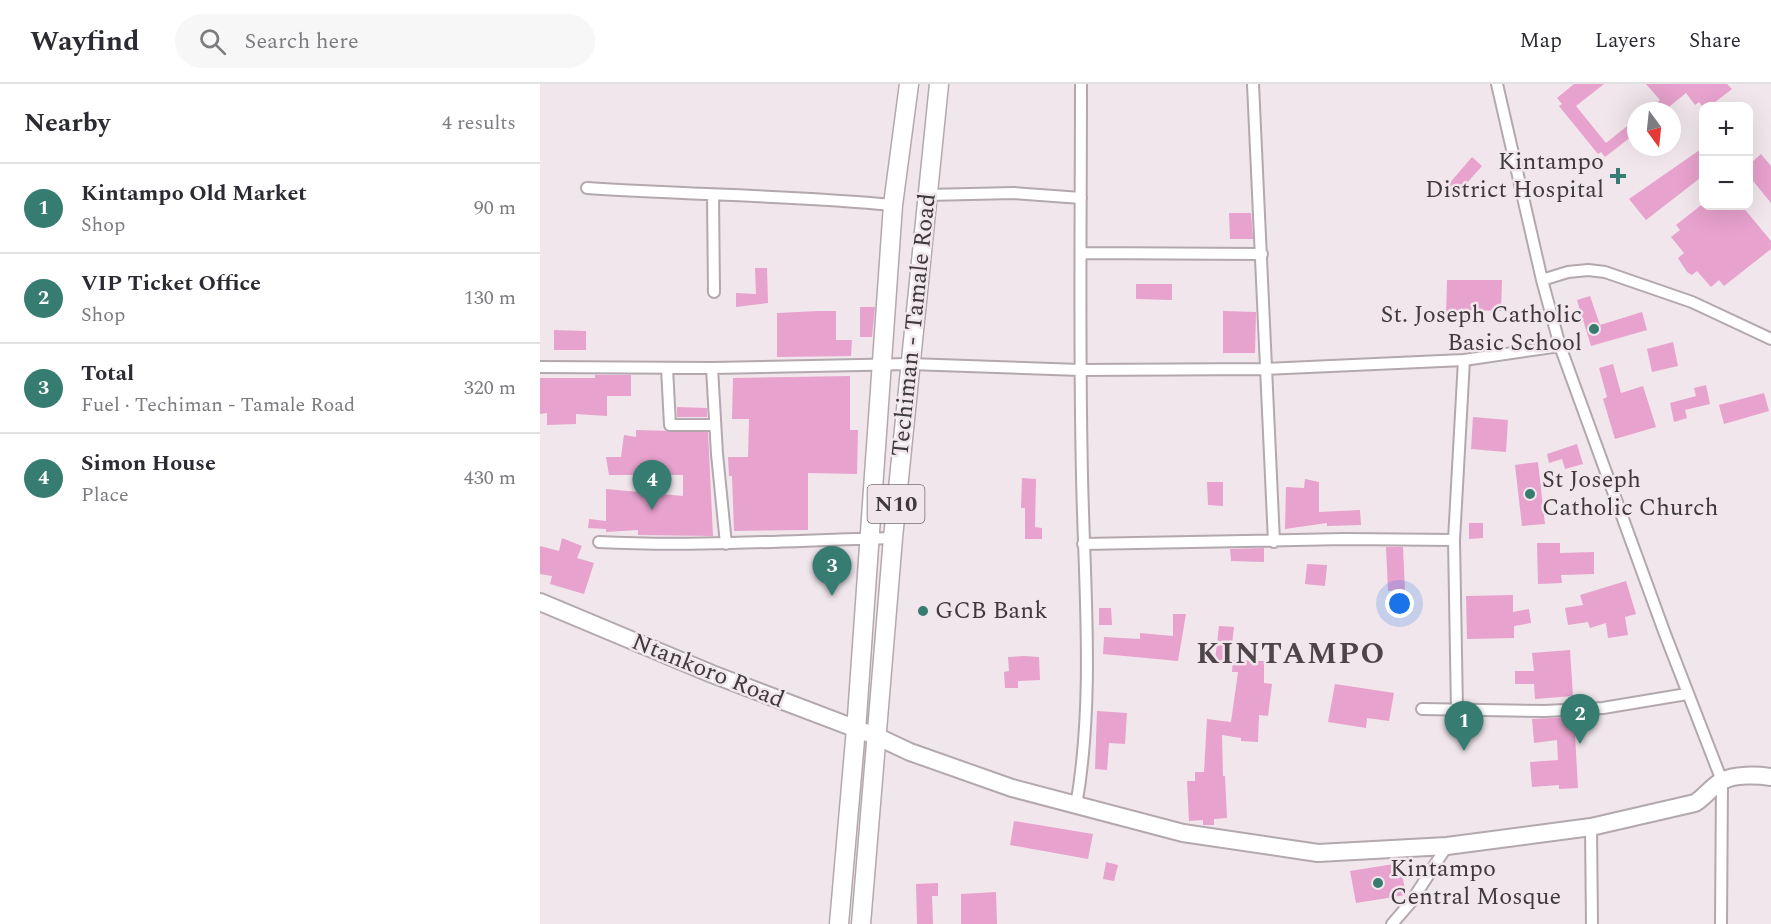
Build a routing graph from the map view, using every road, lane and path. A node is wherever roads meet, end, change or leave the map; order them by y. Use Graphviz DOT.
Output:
graph roads {
  1 [pos="909,84"];
  2 [pos="939,84"];
  3 [pos="1081,84"];
  4 [pos="1253,84"];
  5 [pos="1497,84"];
  6 [pos="587,188"];
  7 [pos="927,195"];
  8 [pos="713,196"];
  9 [pos="1081,198"];
  10 [pos="893,205"];
  11 [pos="1081,253"];
  12 [pos="1262,254"];
  13 [pos="1542,280"];
  14 [pos="714,292"];
  15 [pos="1771,339"];
  16 [pos="1560,346"];
  17 [pos="1464,360"];
  18 [pos="882,364"];
  19 [pos="910,364"];
  20 [pos="540,367"];
  21 [pos="667,368"];
  22 [pos="712,368"];
  23 [pos="1264,369"];
  24 [pos="1080,370"];
  25 [pos="715,425"];
  26 [pos="901,458"];
  27 [pos="875,459"];
  28 [pos="868,538"];
  29 [pos="893,538"];
  30 [pos="1454,540"];
  31 [pos="599,542"];
  32 [pos="1274,542"];
  33 [pos="726,544"];
  34 [pos="1083,544"];
  35 [pos="540,602"];
  36 [pos="1687,694"];
  37 [pos="1422,709"];
  38 [pos="1457,710"];
  39 [pos="856,730"];
  40 [pos="878,737"];
  41 [pos="1771,777"];
  42 [pos="1722,781"];
  43 [pos="1076,806"];
  44 [pos="1592,827"];
  45 [pos="1447,846"];
  46 [pos="839,924"];
  47 [pos="861,924"];
  48 [pos="1392,924"];
  49 [pos="1592,924"];
  50 [pos="1721,924"];
  1 -- 10 [label="highway, Techiman - Tamale Road / N10"];
  2 -- 7 [label="highway, Techiman - Tamale Road / N10"];
  3 -- 9 [label="street"];
  4 -- 12 [label="street"];
  5 -- 13 [label="street"];
  6 -- 8 [label="street"];
  7 -- 9 [label="street"];
  7 -- 19 [label="highway, Techiman - Tamale Road / N10"];
  8 -- 10 [label="street"];
  8 -- 14 [label="street"];
  9 -- 11 [label="street"];
  10 -- 18 [label="highway, Techiman - Tamale Road / N10"];
  11 -- 12 [label="street"];
  11 -- 24 [label="street"];
  12 -- 23 [label="street"];
  13 -- 15 [label="street"];
  13 -- 16 [label="street"];
  16 -- 17 [label="street"];
  16 -- 36 [label="street"];
  17 -- 23 [label="street"];
  17 -- 30 [label="street"];
  18 -- 19 [label="street"];
  18 -- 22 [label="street"];
  18 -- 27 [label="highway, Techiman - Tamale Road / N10"];
  19 -- 24 [label="street"];
  19 -- 26 [label="highway, Techiman - Tamale Road / N10"];
  20 -- 21 [label="street"];
  21 -- 22 [label="street"];
  21 -- 25 [label="street"];
  22 -- 25 [label="street"];
  23 -- 24 [label="street"];
  23 -- 32 [label="street"];
  24 -- 34 [label="street"];
  25 -- 33 [label="street"];
  26 -- 27 [label="highway"];
  26 -- 29 [label="highway, Techiman - Tamale Road / N10"];
  27 -- 28 [label="highway, Techiman - Tamale Road / N10"];
  28 -- 29 [label="street"];
  28 -- 33 [label="street"];
  28 -- 39 [label="highway, Techiman - Tamale Road / N10"];
  29 -- 40 [label="highway, Techiman - Tamale Road / N10"];
  30 -- 32 [label="street"];
  30 -- 38 [label="street"];
  31 -- 33 [label="street"];
  32 -- 34 [label="street"];
  34 -- 43 [label="street"];
  35 -- 39 [label="main road, Ntankoro Road"];
  36 -- 38 [label="street"];
  36 -- 42 [label="street"];
  37 -- 38 [label="street"];
  39 -- 40 [label="main road, Ntankoro Road"];
  39 -- 46 [label="highway, Techiman - Tamale Road / N10"];
  40 -- 43 [label="main road, Ntankoro Road"];
  40 -- 47 [label="highway, Techiman - Tamale Road / N10"];
  41 -- 42 [label="main road"];
  42 -- 44 [label="main road, Ntankoro Road"];
  42 -- 50 [label="street"];
  43 -- 45 [label="main road, Ntankoro Road"];
  44 -- 45 [label="main road, Ntankoro Road"];
  44 -- 49 [label="street"];
  45 -- 48 [label="street"];
}
